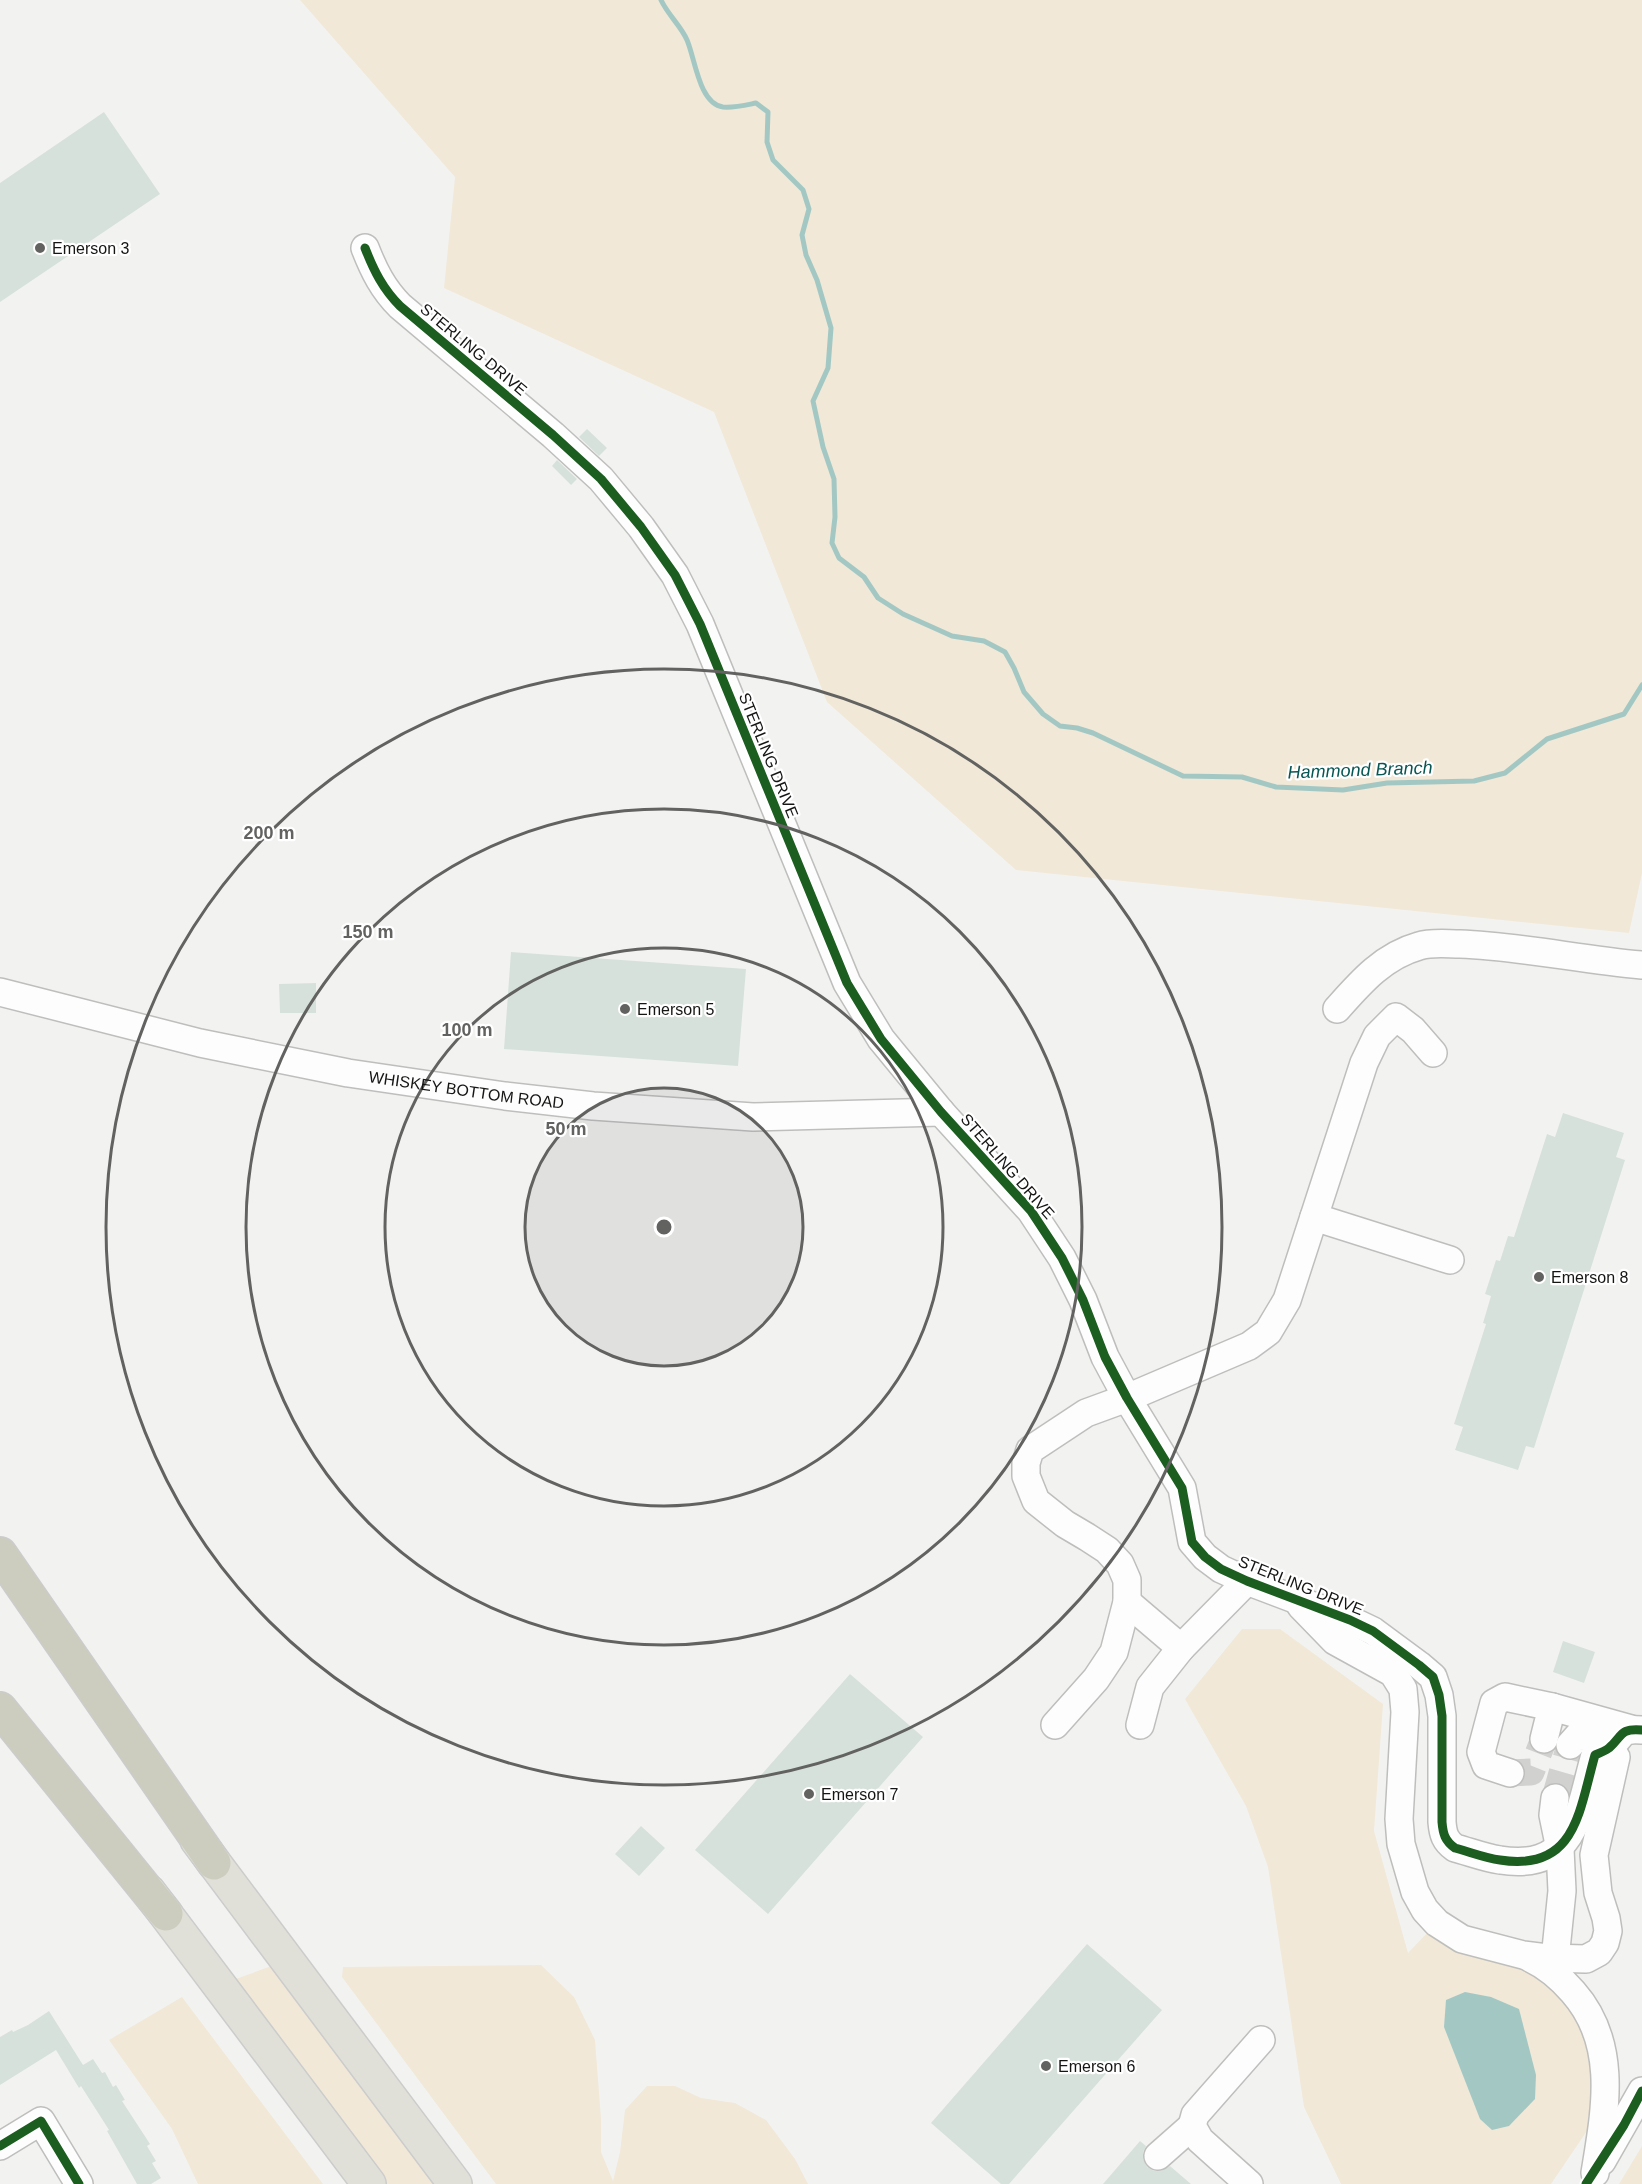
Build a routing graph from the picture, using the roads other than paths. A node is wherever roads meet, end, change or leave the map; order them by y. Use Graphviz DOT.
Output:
graph roads {
  1 [pos="365,248"];
  2 [pos="1642,965"];
  3 [pos="0,992"];
  4 [pos="1336,1009"];
  5 [pos="1433,1053"];
  6 [pos="941,1112"];
  7 [pos="1314,1217"];
  8 [pos="1450,1260"];
  9 [pos="1126,1398"];
  10 [pos="0,1554"];
  11 [pos="0,1578"];
  12 [pos="1247,1581"];
  13 [pos="1296,1600"];
  14 [pos="1126,1602"];
  15 [pos="1181,1648"];
  16 [pos="0,1694"];
  17 [pos="1552,1707"];
  18 [pos="0,1709"];
  19 [pos="1055,1725"];
  20 [pos="1140,1725"];
  21 [pos="1625,1736"];
  22 [pos="1544,1739"];
  23 [pos="1570,1745"];
  24 [pos="1510,1773"];
  25 [pos="1555,1797"];
  26 [pos="1560,1849"];
  27 [pos="214,1863"];
  28 [pos="166,1914"];
  29 [pos="1523,1955"];
  30 [pos="1556,1959"];
  31 [pos="1261,2040"];
  32 [pos="1642,2091"];
  33 [pos="1192,2126"];
  34 [pos="0,2146"];
  35 [pos="1158,2156"];
  36 [pos="1591,2178"];
  37 [pos="79,2184"];
  38 [pos="369,2184"];
  39 [pos="455,2184"];
  40 [pos="1249,2184"];
  1 -- 6 [label="street, STERLING DRIVE"];
  2 -- 4 [label="street"];
  3 -- 6 [label="street, WHISKEY BOTTOM ROAD"];
  5 -- 7 [label="street"];
  6 -- 9 [label="street, STERLING DRIVE"];
  7 -- 8 [label="street"];
  7 -- 9 [label="street"];
  9 -- 12 [label="street, STERLING DRIVE"];
  9 -- 14 [label="street"];
  10 -- 27 [label="highway"];
  11 -- 27 [label="main road"];
  12 -- 13 [label="street, STERLING DRIVE"];
  12 -- 15 [label="street"];
  13 -- 26 [label="street, STERLING DRIVE"];
  13 -- 29 [label="street, STERLING DRIVE"];
  14 -- 15 [label="street"];
  14 -- 19 [label="street"];
  15 -- 20 [label="street"];
  16 -- 28 [label="main road"];
  17 -- 21 [label="street"];
  17 -- 22 [label="street"];
  17 -- 24 [label="street"];
  18 -- 28 [label="highway"];
  21 -- 23 [label="street"];
  21 -- 26 [label="street"];
  21 -- 30 [label="street, STERLING DRIVE"];
  25 -- 26 [label="street"];
  26 -- 30 [label="street"];
  27 -- 39 [label="main road"];
  28 -- 38 [label="main road"];
  29 -- 30 [label="street, STERLING DRIVE"];
  29 -- 36 [label="street"];
  31 -- 33 [label="street"];
  32 -- 36 [label="street"];
  33 -- 35 [label="street"];
  33 -- 40 [label="street"];
  34 -- 37 [label="street"];
}
